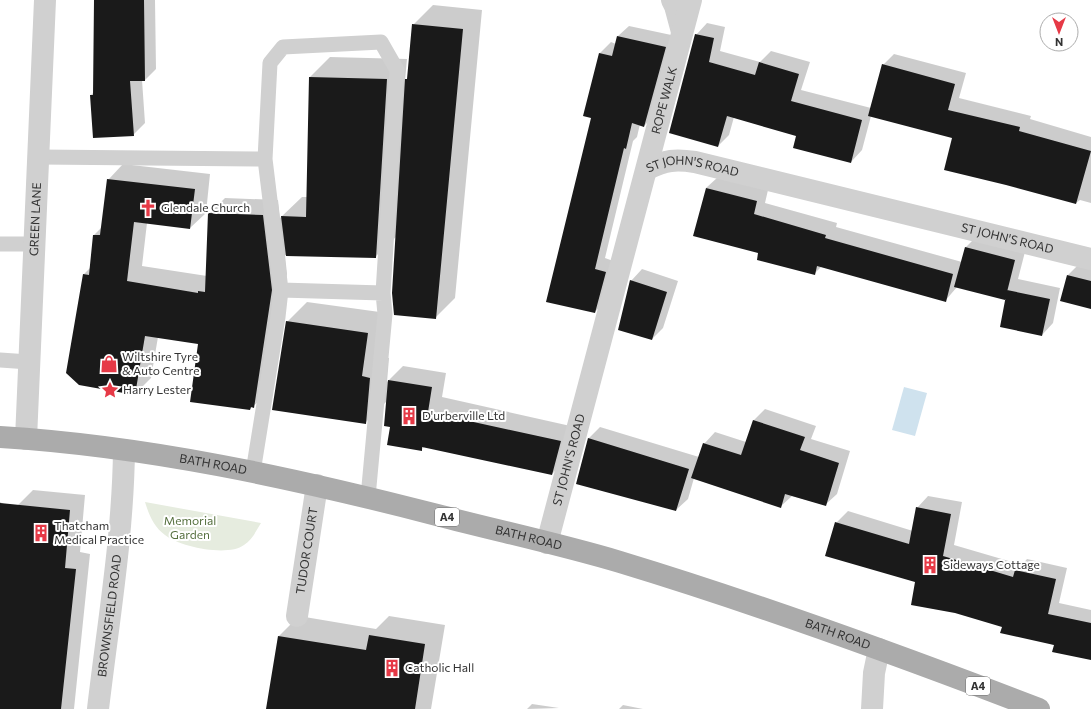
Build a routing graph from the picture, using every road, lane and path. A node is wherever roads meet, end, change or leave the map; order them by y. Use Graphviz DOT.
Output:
graph roads {
  1 [pos="45,0"];
  2 [pos="672,0"];
  3 [pos="691,0"];
  4 [pos="682,32"];
  5 [pos="39,157"];
  6 [pos="266,159"];
  7 [pos="647,169"];
  8 [pos="0,244"];
  9 [pos="34,244"];
  10 [pos="1091,259"];
  11 [pos="281,290"];
  12 [pos="383,292"];
  13 [pos="0,360"];
  14 [pos="29,362"];
  15 [pos="0,437"];
  16 [pos="26,439"];
  17 [pos="124,450"];
  18 [pos="253,472"];
  19 [pos="317,485"];
  20 [pos="368,497"];
  21 [pos="547,543"];
  22 [pos="297,616"];
  23 [pos="879,649"];
  24 [pos="98,709"];
  25 [pos="872,709"];
  26 [pos="1039,709"];
  1 -- 5 [label="street, GREEN LANE"];
  2 -- 4 [label="street, ROPE WALK"];
  3 -- 4 [label="street, ROPE WALK"];
  4 -- 7 [label="street, ROPE WALK"];
  5 -- 6 [label="lane"];
  5 -- 9 [label="street, GREEN LANE"];
  6 -- 11 [label="lane"];
  6 -- 12 [label="lane"];
  7 -- 10 [label="street, ST JOHN'S ROAD"];
  7 -- 21 [label="street, ST JOHN'S ROAD"];
  8 -- 9 [label="lane"];
  9 -- 14 [label="street, GREEN LANE"];
  11 -- 12 [label="lane"];
  11 -- 18 [label="lane"];
  12 -- 20 [label="lane"];
  13 -- 14 [label="lane"];
  14 -- 16 [label="street, GREEN LANE"];
  15 -- 16 [label="main road, BATH ROAD / A4"];
  16 -- 17 [label="main road, BATH ROAD / A4"];
  17 -- 18 [label="main road, BATH ROAD / A4"];
  17 -- 24 [label="street, BROWNSFIELD ROAD"];
  18 -- 19 [label="main road, BATH ROAD / A4"];
  19 -- 20 [label="main road, BATH ROAD / A4"];
  19 -- 22 [label="street, TUDOR COURT"];
  20 -- 21 [label="main road, BATH ROAD / A4"];
  21 -- 23 [label="main road, BATH ROAD / A4"];
  23 -- 25 [label="street"];
  23 -- 26 [label="main road, BATH ROAD / A4"];
}
